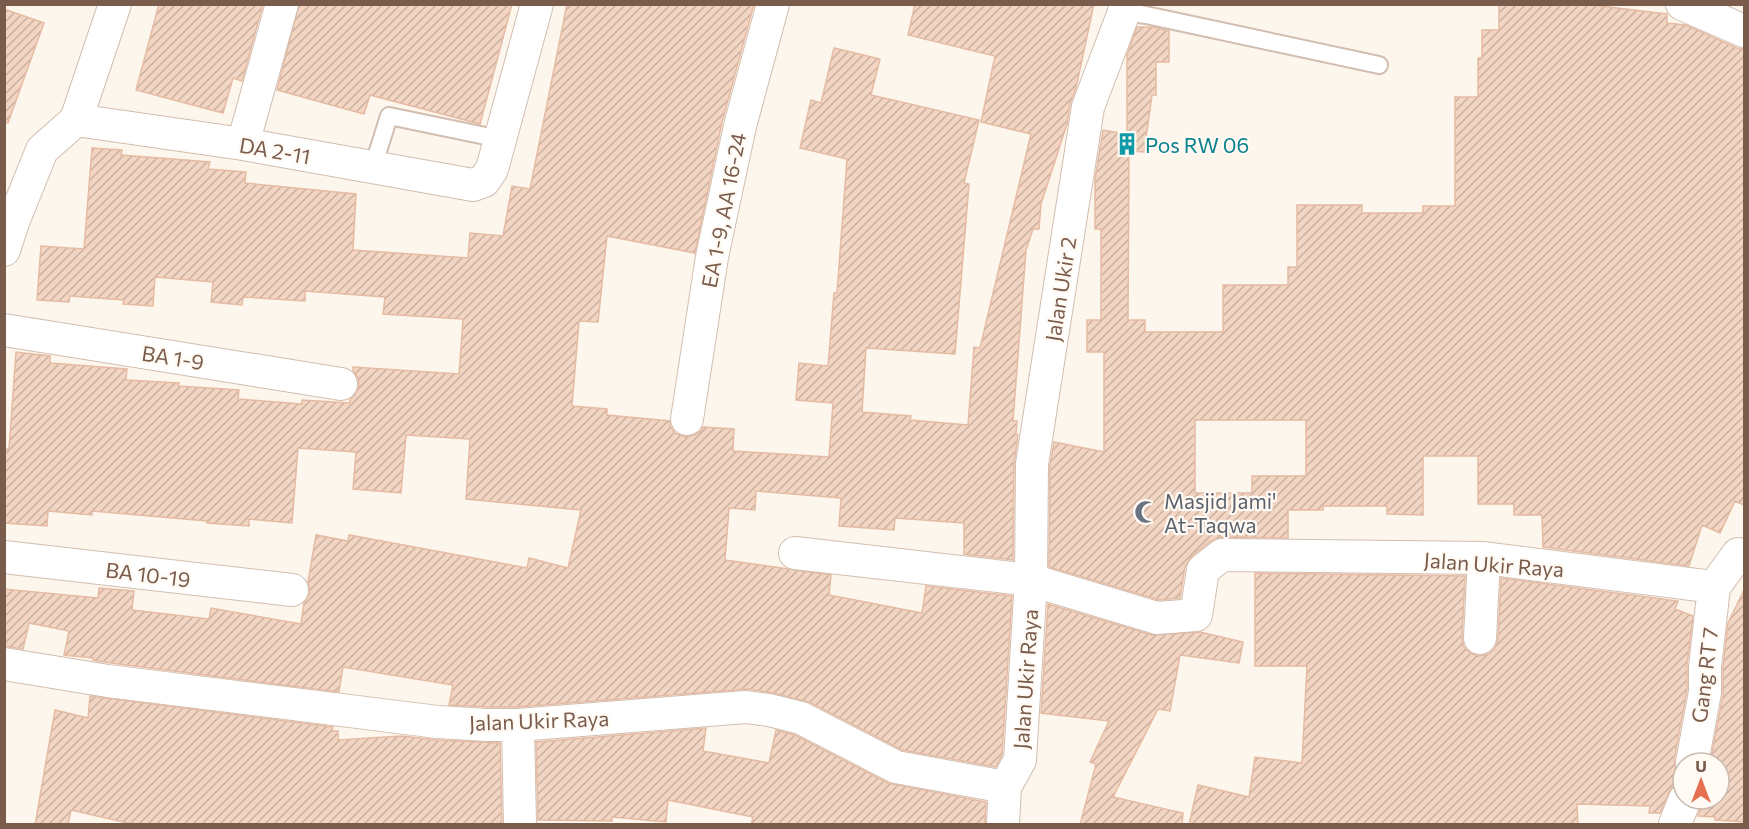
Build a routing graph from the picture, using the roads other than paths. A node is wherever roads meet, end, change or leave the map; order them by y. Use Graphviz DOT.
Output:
graph roads {
  1 [pos="115,4"];
  2 [pos="282,4"];
  3 [pos="537,4"];
  4 [pos="774,4"];
  5 [pos="1682,4"];
  6 [pos="1126,8"];
  7 [pos="1744,31"];
  8 [pos="1379,65"];
  9 [pos="76,120"];
  10 [pos="500,139"];
  11 [pos="243,144"];
  12 [pos="373,167"];
  13 [pos="4,250"];
  14 [pos="4,330"];
  15 [pos="341,384"];
  16 [pos="687,419"];
  17 [pos="795,553"];
  18 [pos="1744,556"];
  19 [pos="4,557"];
  20 [pos="1484,558"];
  21 [pos="1031,580"];
  22 [pos="1714,587"];
  23 [pos="292,590"];
  24 [pos="1480,638"];
  25 [pos="4,664"];
  26 [pos="518,725"];
  27 [pos="1694,751"];
  28 [pos="1005,788"];
  29 [pos="520,825"];
  30 [pos="1003,825"];
  1 -- 9 [label="street"];
  2 -- 11 [label="street"];
  3 -- 10 [label="street"];
  4 -- 16 [label="street, EA 1-9, AA 16-24"];
  5 -- 7 [label="street"];
  6 -- 8 [label="lane"];
  6 -- 21 [label="street, Jalan Ukir 2"];
  9 -- 11 [label="street, DA 2-11"];
  9 -- 13 [label="street"];
  10 -- 12 [label="street, DA 2-11"];
  10 -- 12 [label="lane"];
  11 -- 12 [label="street, DA 2-11"];
  14 -- 15 [label="street, BA 1-9"];
  17 -- 21 [label="street"];
  18 -- 22 [label="street"];
  19 -- 23 [label="street, BA 10-19"];
  20 -- 21 [label="street, Jalan Ukir Raya"];
  20 -- 22 [label="street, Jalan Ukir Raya"];
  20 -- 24 [label="street"];
  21 -- 28 [label="street, Jalan Ukir Raya"];
  22 -- 27 [label="street, Gang RT 7"];
  25 -- 26 [label="street, Jalan Ukir Raya"];
  26 -- 28 [label="street, Jalan Ukir Raya"];
  26 -- 29 [label="street"];
  28 -- 30 [label="street"];
}
